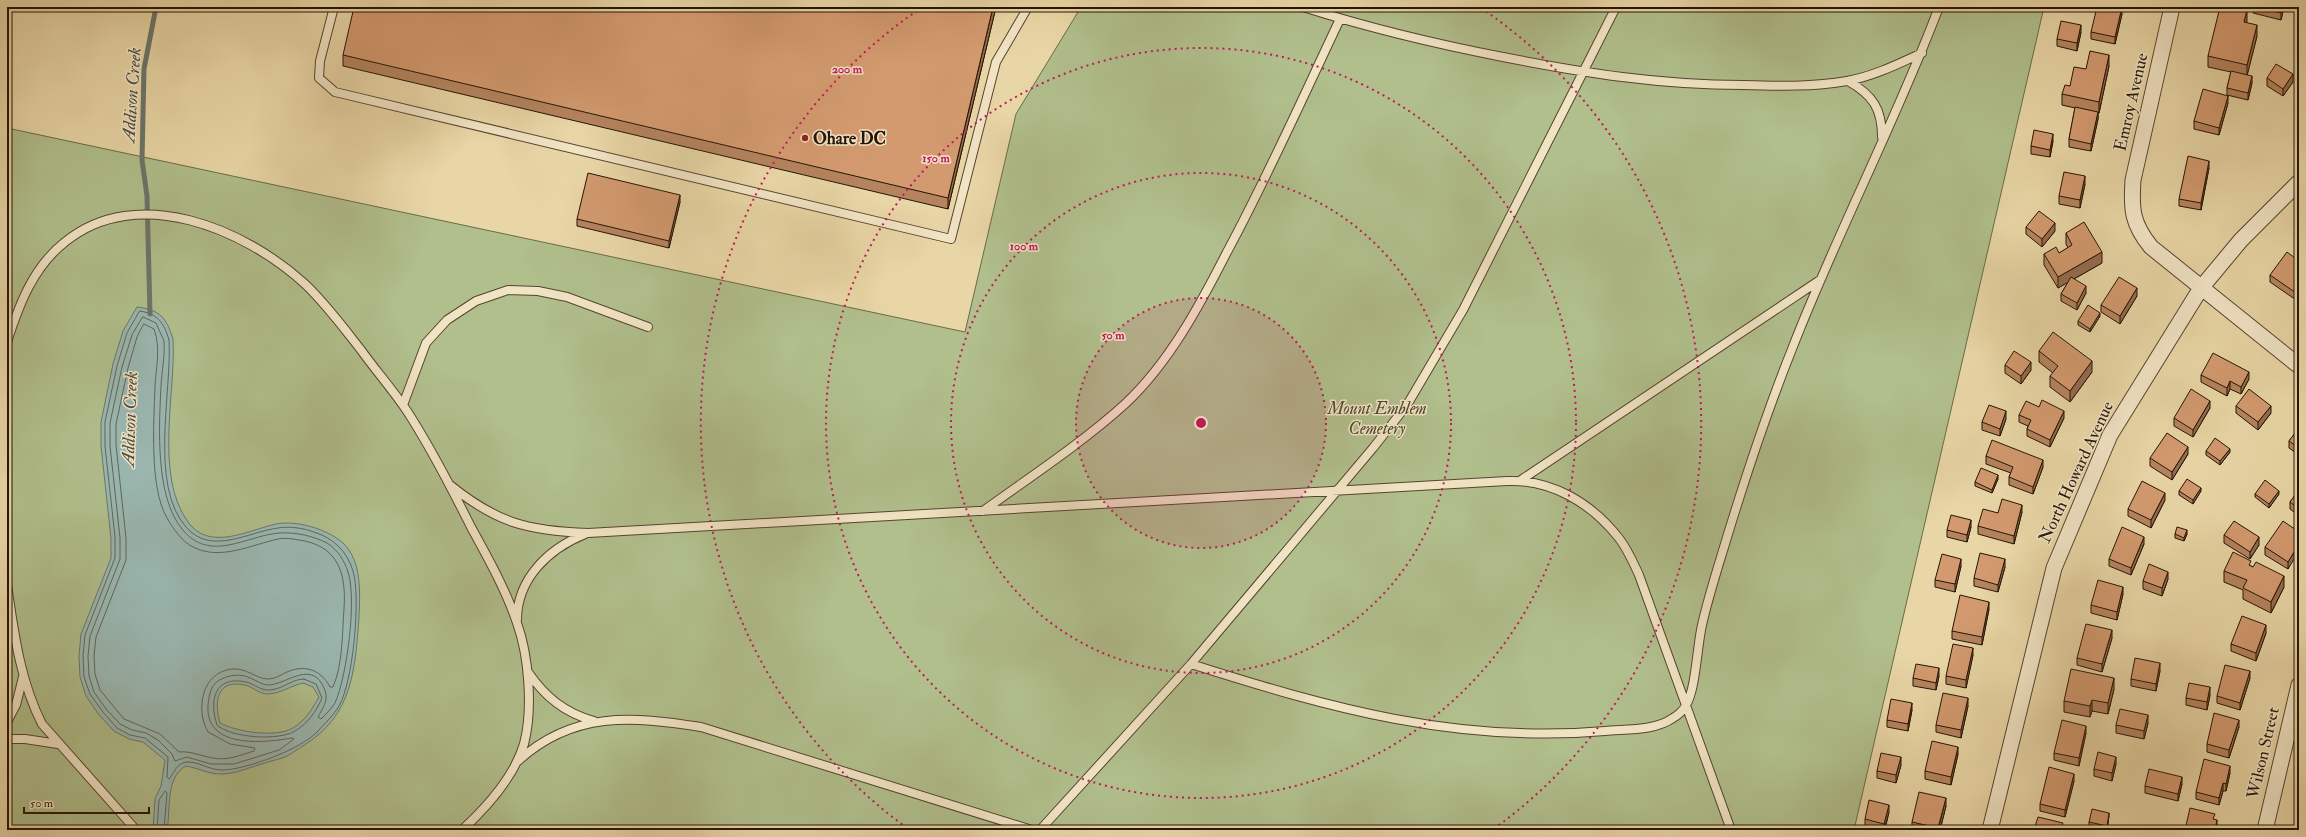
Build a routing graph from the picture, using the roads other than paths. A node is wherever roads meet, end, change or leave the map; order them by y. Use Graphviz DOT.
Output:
graph roads {
  1 [pos="334,7"];
  2 [pos="1028,7"];
  3 [pos="1303,7"];
  4 [pos="1616,7"];
  5 [pos="1939,7"];
  6 [pos="2172,7"];
  7 [pos="1340,19"];
  8 [pos="1922,53"];
  9 [pos="1584,73"];
  10 [pos="1848,81"];
  11 [pos="1882,140"];
  12 [pos="2299,182"];
  13 [pos="1821,280"];
  14 [pos="2201,288"];
  15 [pos="648,327"];
  16 [pos="7,342"];
  17 [pos="2299,366"];
  18 [pos="402,405"];
  19 [pos="1521,480"];
  20 [pos="450,485"];
  21 [pos="1338,490"];
  22 [pos="982,511"];
  23 [pos="588,533"];
  24 [pos="7,585"];
  25 [pos="517,623"];
  26 [pos="1191,664"];
  27 [pos="528,672"];
  28 [pos="23,677"];
  29 [pos="2299,685"];
  30 [pos="1686,706"];
  31 [pos="594,721"];
  32 [pos="7,722"];
  33 [pos="7,739"];
  34 [pos="58,744"];
  35 [pos="516,763"];
  36 [pos="136,830"];
  37 [pos="462,830"];
  38 [pos="1032,830"];
  39 [pos="1040,830"];
  40 [pos="1731,830"];
  41 [pos="1990,830"];
  42 [pos="2265,830"];
  1 -- 2 [label="lane"];
  3 -- 7 [label="lane"];
  4 -- 9 [label="lane"];
  5 -- 8 [label="lane"];
  6 -- 14 [label="street, Emroy Avenue"];
  7 -- 9 [label="lane"];
  7 -- 22 [label="lane"];
  8 -- 10 [label="lane"];
  8 -- 11 [label="lane"];
  9 -- 10 [label="lane"];
  9 -- 21 [label="lane"];
  10 -- 11 [label="lane"];
  11 -- 13 [label="lane"];
  12 -- 14 [label="street, North Howard Avenue"];
  13 -- 19 [label="lane"];
  13 -- 30 [label="lane"];
  14 -- 17 [label="street"];
  14 -- 41 [label="street, North Howard Avenue"];
  15 -- 18 [label="lane"];
  16 -- 18 [label="lane"];
  18 -- 20 [label="lane"];
  19 -- 21 [label="lane"];
  19 -- 30 [label="lane"];
  20 -- 23 [label="lane"];
  20 -- 25 [label="lane"];
  21 -- 22 [label="lane"];
  21 -- 26 [label="lane"];
  22 -- 23 [label="lane"];
  23 -- 25 [label="lane"];
  24 -- 28 [label="lane"];
  25 -- 27 [label="lane"];
  26 -- 30 [label="lane"];
  26 -- 39 [label="lane"];
  27 -- 31 [label="lane"];
  27 -- 35 [label="lane"];
  28 -- 32 [label="lane"];
  28 -- 34 [label="lane"];
  29 -- 42 [label="street, Wilson Street"];
  30 -- 40 [label="lane"];
  31 -- 35 [label="lane"];
  31 -- 38 [label="lane"];
  33 -- 34 [label="lane"];
  34 -- 36 [label="lane"];
  35 -- 37 [label="lane"];
}
